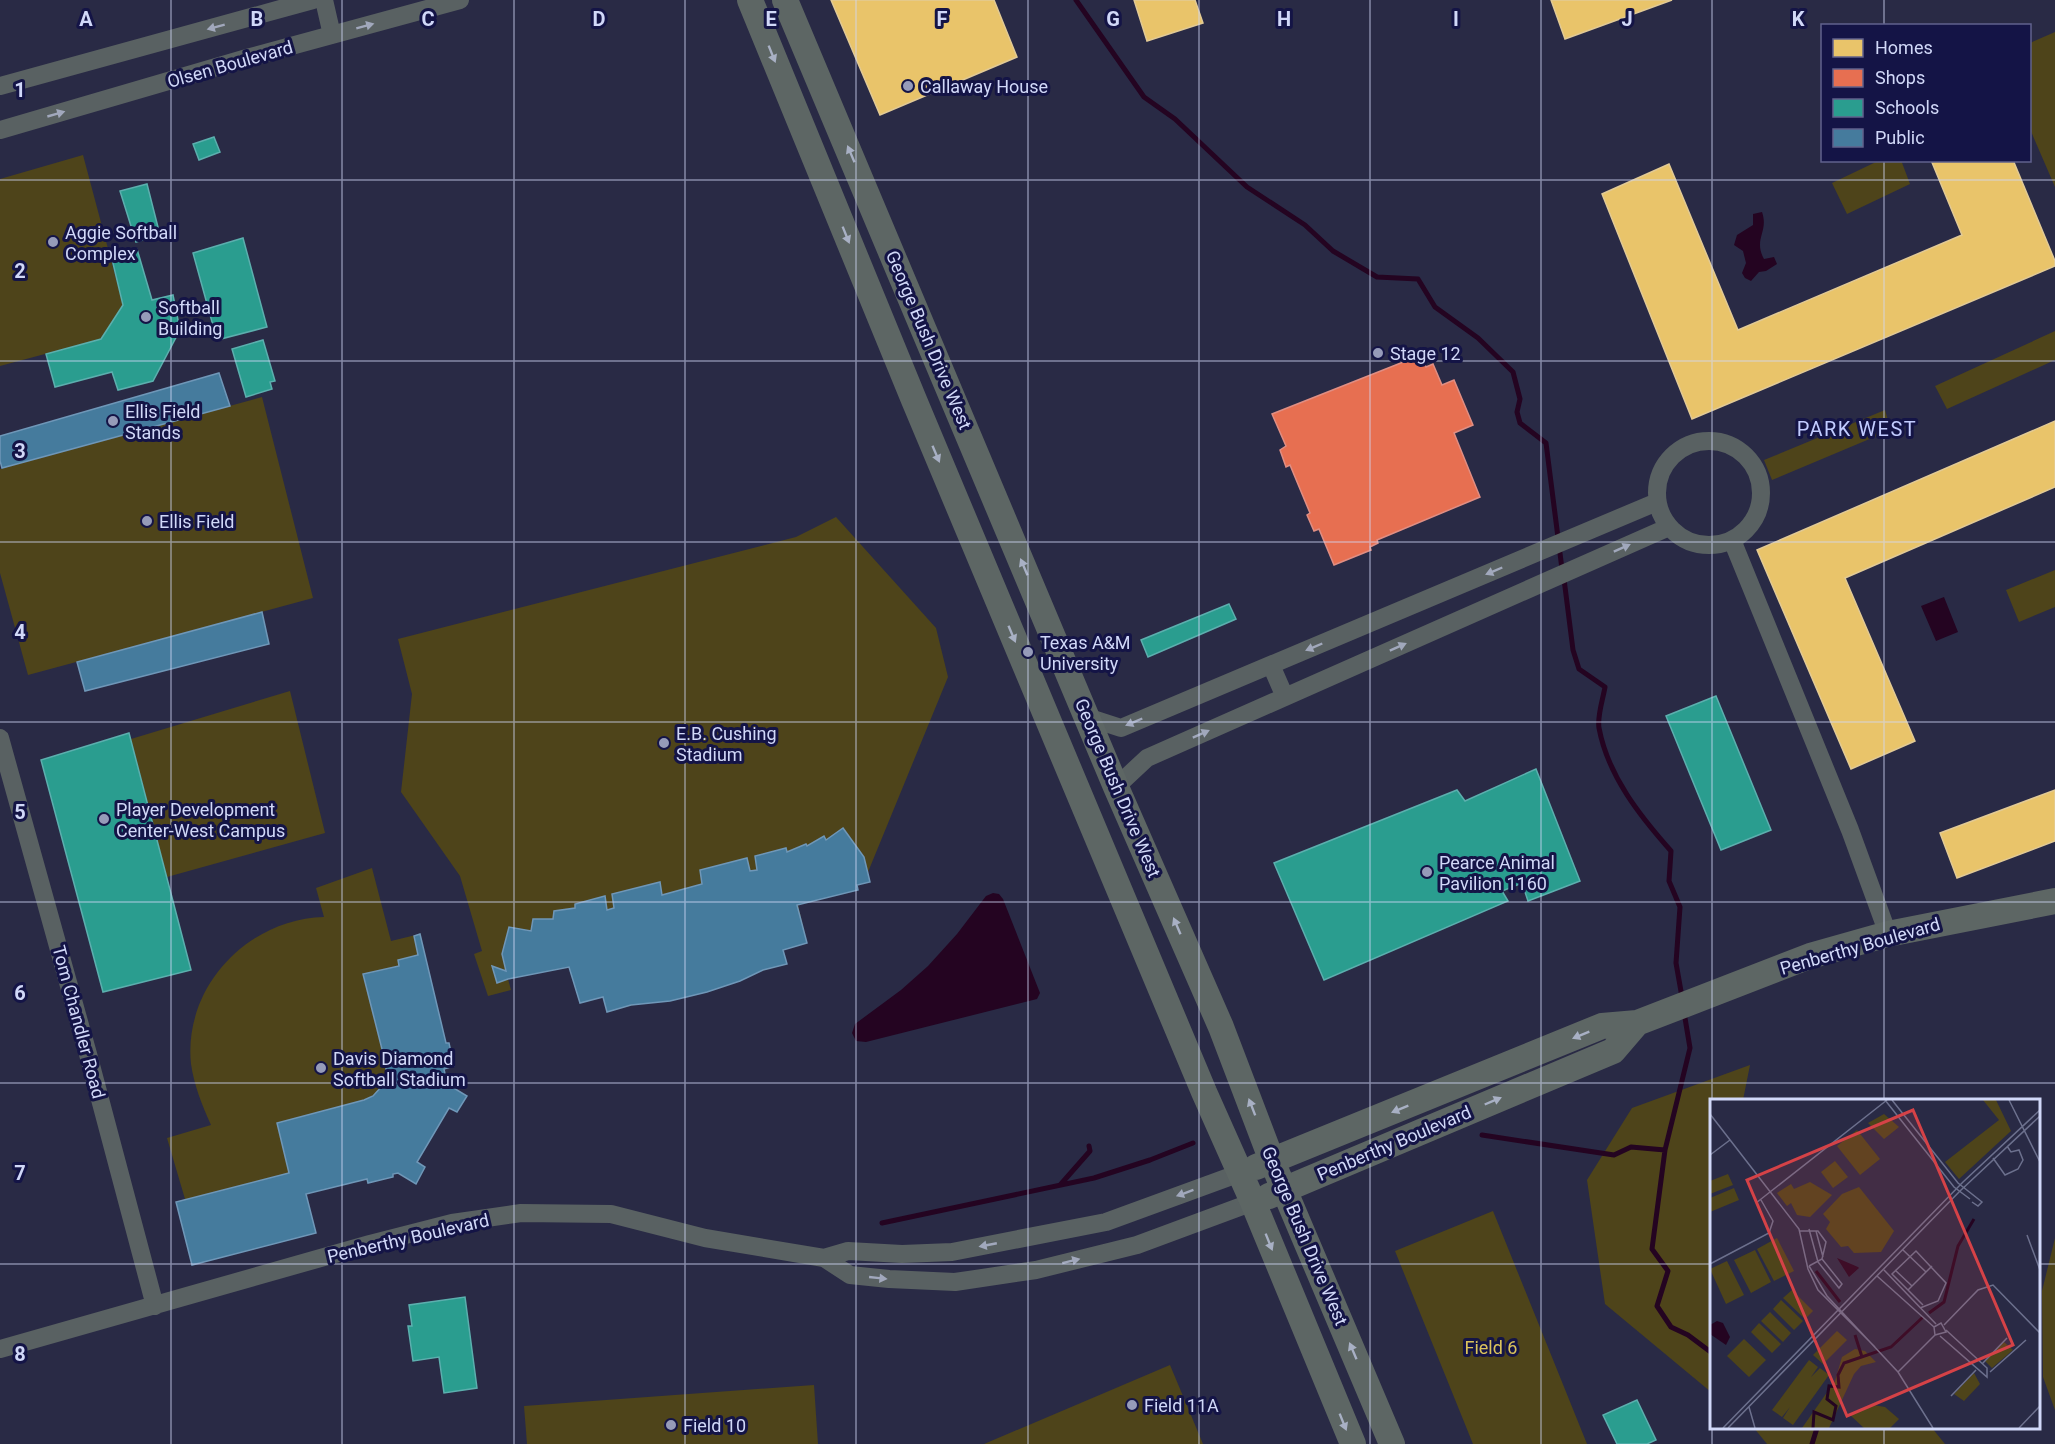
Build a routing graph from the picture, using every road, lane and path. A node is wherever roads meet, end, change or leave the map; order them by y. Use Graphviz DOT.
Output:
graph roads {
  1 [pos="313,0"];
  2 [pos="324,0"];
  3 [pos="460,0"];
  4 [pos="750,0"];
  5 [pos="785,0"];
  6 [pos="332,35"];
  7 [pos="0,86"];
  8 [pos="0,130"];
  9 [pos="914,400"];
  10 [pos="1657,502"];
  11 [pos="1001,512"];
  12 [pos="1669,527"];
  13 [pos="1732,540"];
  14 [pos="1270,665"];
  15 [pos="1285,697"];
  16 [pos="1087,717"];
  17 [pos="0,738"];
  18 [pos="1116,787"];
  19 [pos="2055,901"];
  20 [pos="1888,934"];
  21 [pos="1637,1023"];
  22 [pos="1272,1161"];
  23 [pos="1240,1173"];
  24 [pos="1284,1189"];
  25 [pos="1253,1202"];
  26 [pos="824,1258"];
  27 [pos="155,1306"];
  28 [pos="0,1349"];
  29 [pos="1353,1444"];
  30 [pos="1392,1444"];
  1 -- 7 [label="street, one-way"];
  2 -- 6 [label="street"];
  6 -- 3 [label="street, Olsen Boulevard, one-way"];
  4 -- 9 [label="main road, George Bush Drive West, one-way"];
  11 -- 5 [label="main road, George Bush Drive West, one-way"];
  8 -- 6 [label="street, Olsen Boulevard, one-way"];
  9 -- 11 [label="main road"];
  9 -- 23 [label="main road, George Bush Drive West, one-way"];
  10 -- 12 [label="street"];
  10 -- 13 [label="street"];
  10 -- 14 [label="street, one-way"];
  16 -- 11 [label="main road, George Bush Drive West, one-way"];
  12 -- 13 [label="street"];
  15 -- 12 [label="street, one-way"];
  13 -- 20 [label="street"];
  14 -- 15 [label="street"];
  14 -- 16 [label="street, one-way"];
  18 -- 15 [label="street, one-way"];
  16 -- 18 [label="main road, George Bush Drive West"];
  17 -- 27 [label="street, Tom Chandler Road"];
  22 -- 18 [label="main road, George Bush Drive West, one-way"];
  19 -- 20 [label="main road, Penberthy Boulevard"];
  20 -- 21 [label="main road, Penberthy Boulevard"];
  21 -- 22 [label="main road, Penberthy Boulevard, one-way"];
  24 -- 21 [label="main road, Penberthy Boulevard, one-way"];
  22 -- 23 [label="main road, Penberthy Boulevard"];
  22 -- 24 [label="main road, George Bush Drive West"];
  23 -- 25 [label="main road, George Bush Drive West"];
  23 -- 26 [label="street, Penberthy Boulevard, one-way"];
  24 -- 25 [label="main road, Penberthy Boulevard"];
  30 -- 24 [label="main road, George Bush Drive West, one-way"];
  26 -- 25 [label="street, Penberthy Boulevard, one-way"];
  25 -- 29 [label="main road, George Bush Drive West, one-way"];
  26 -- 27 [label="street, Penberthy Boulevard"];
  27 -- 28 [label="street, Penberthy Boulevard"];
}
